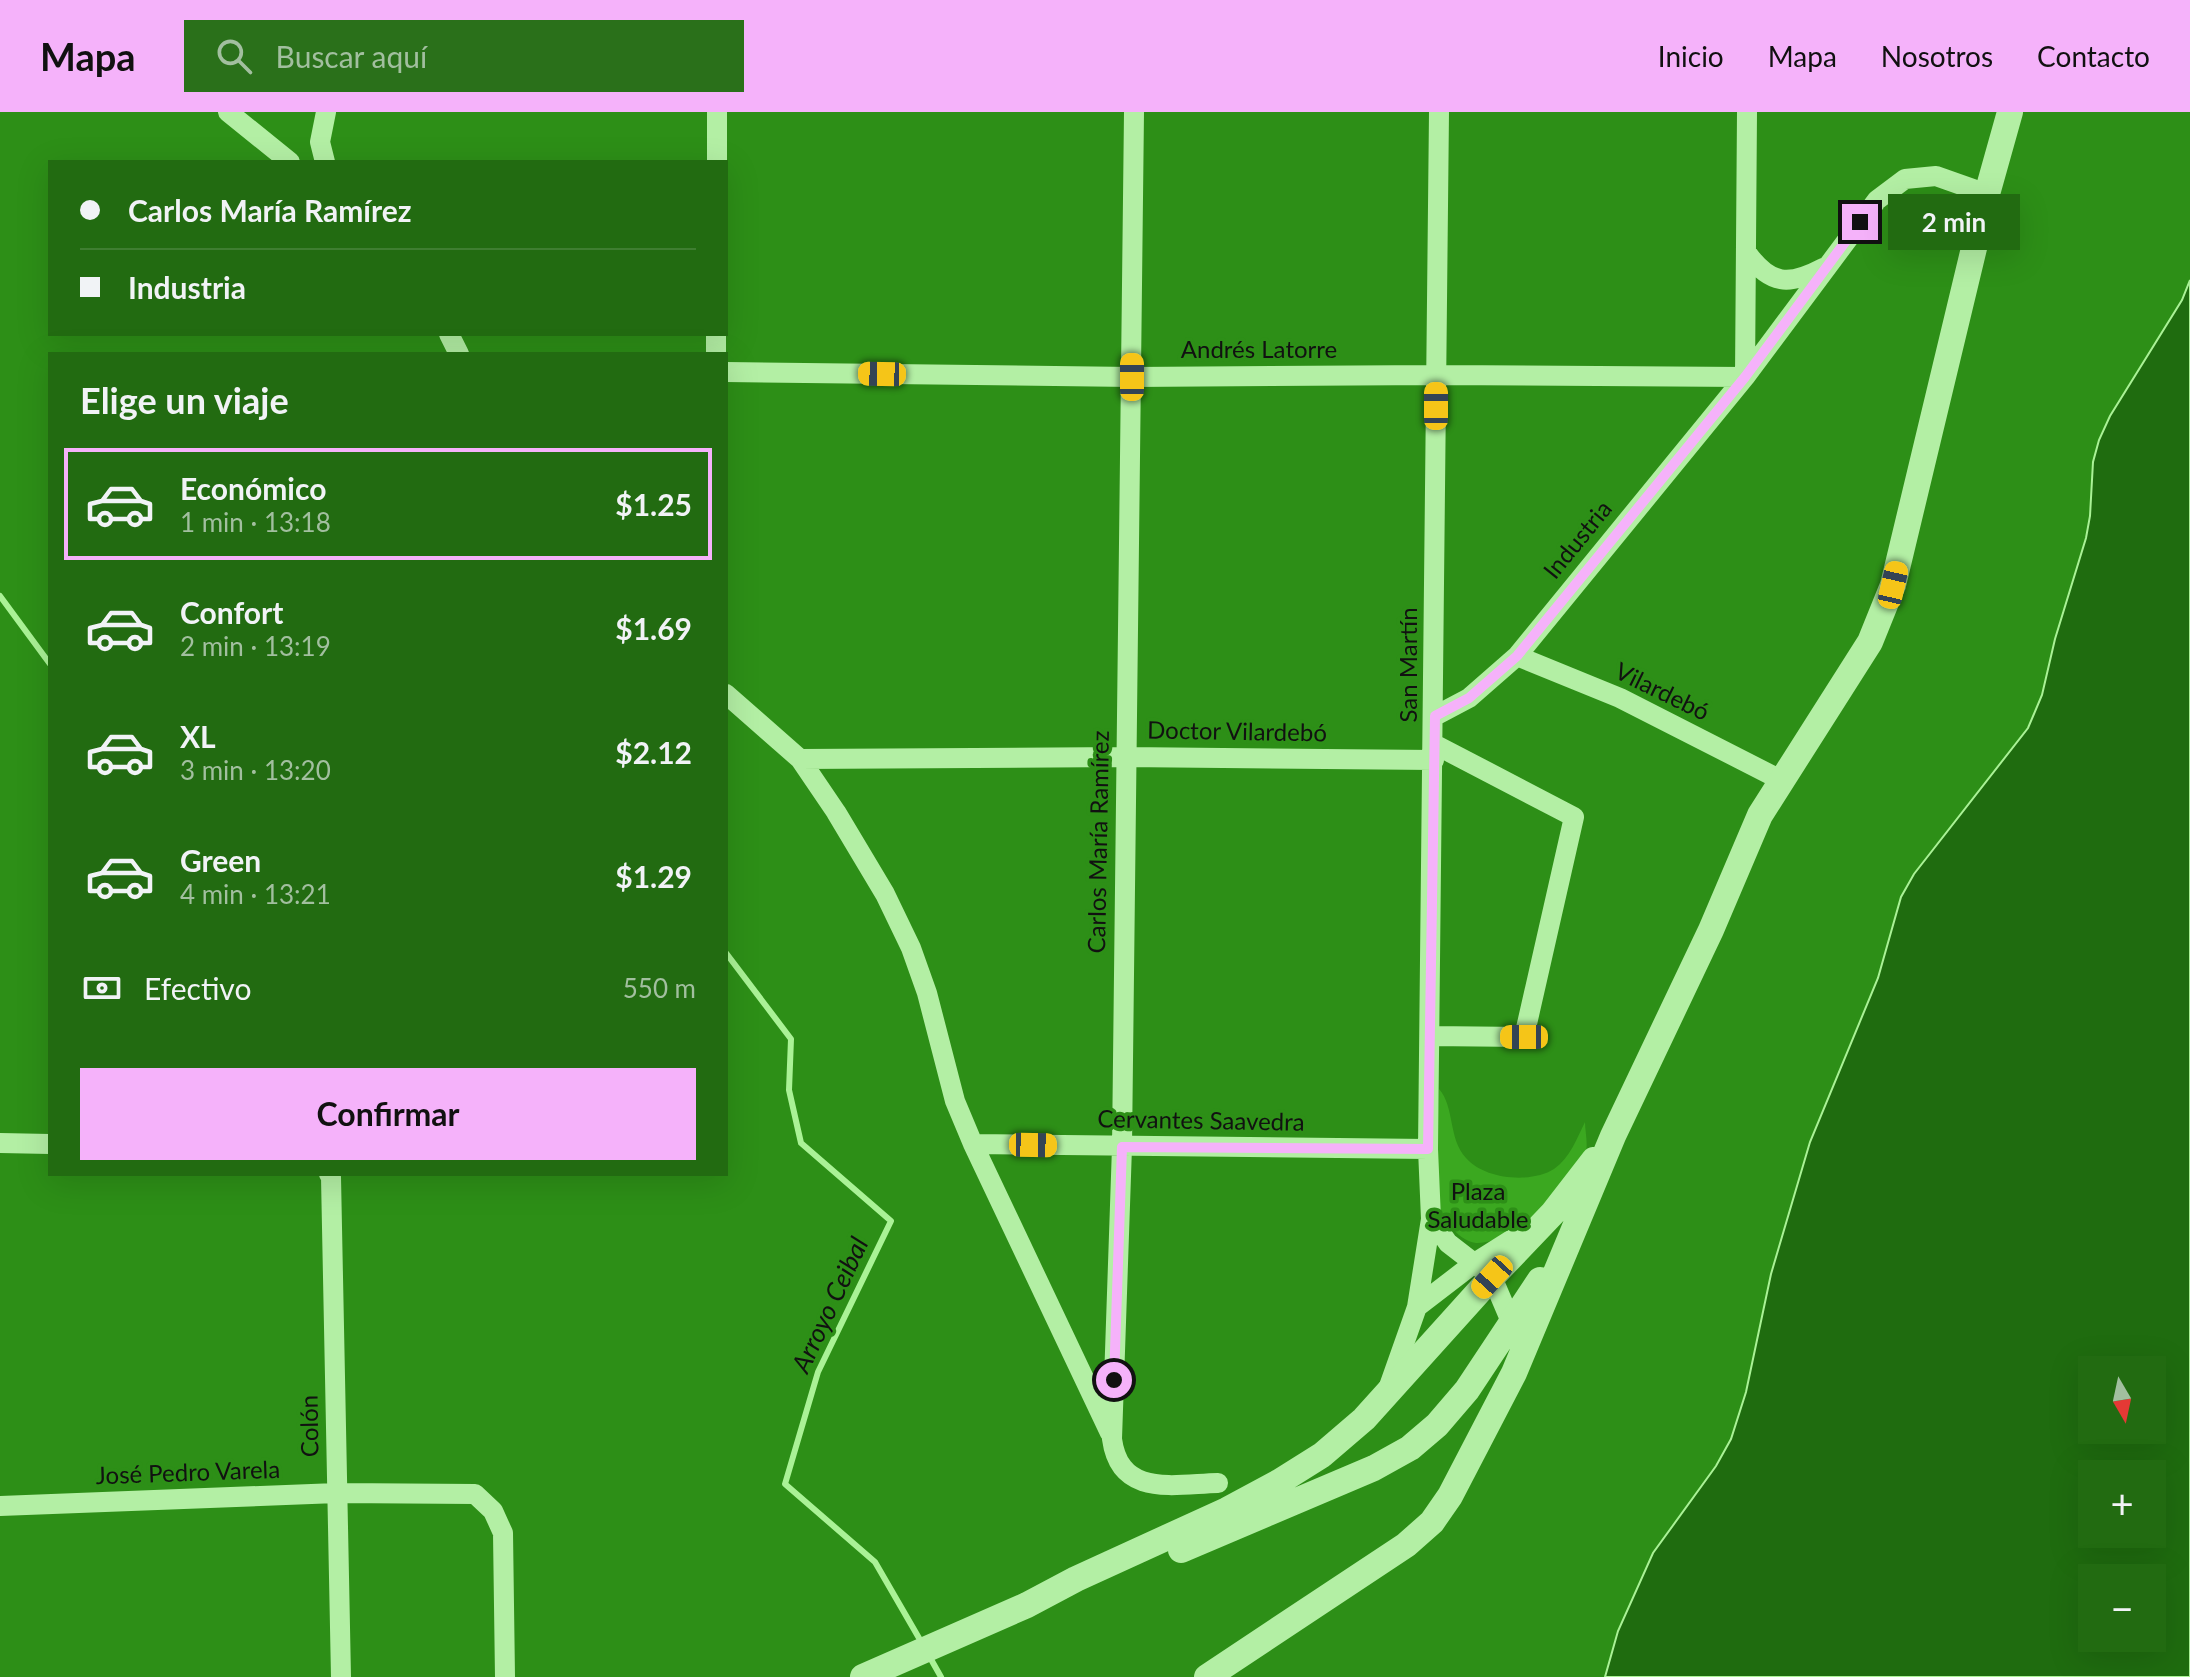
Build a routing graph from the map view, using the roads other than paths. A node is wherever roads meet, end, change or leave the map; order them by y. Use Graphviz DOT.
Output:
graph roads {
  1 [pos="228,112"];
  2 [pos="326,112"];
  3 [pos="717,112"];
  4 [pos="1134,112"];
  5 [pos="1439,112"];
  6 [pos="1747,112"];
  7 [pos="2010,112"];
  8 [pos="288,160"];
  9 [pos="324,160"];
  10 [pos="717,160"];
  11 [pos="1987,194"];
  12 [pos="1747,253"];
  13 [pos="1827,266"];
  14 [pos="728,372"];
  15 [pos="1437,375"];
  16 [pos="1132,377"];
  17 [pos="1745,377"];
  18 [pos="1517,656"];
  19 [pos="728,696"];
  20 [pos="1435,716"];
  21 [pos="1434,752"];
  22 [pos="1125,757"];
  23 [pos="800,759"];
  24 [pos="1781,780"];
  25 [pos="1430,1036"];
  26 [pos="1613,1136"];
  27 [pos="0,1143"];
  28 [pos="48,1144"];
  29 [pos="973,1144"];
  30 [pos="1122,1147"];
  31 [pos="1428,1149"];
  32 [pos="329,1176"];
  33 [pos="1431,1219"];
  34 [pos="1577,1227"];
  35 [pos="1482,1270"];
  36 [pos="1417,1307"];
  37 [pos="1512,1324"];
  38 [pos="1514,1373"];
  39 [pos="1385,1396"];
  40 [pos="1112,1439"];
  41 [pos="1218,1483"];
  42 [pos="337,1493"];
  43 [pos="0,1506"];
  44 [pos="1027,1605"];
  45 [pos="341,1677"];
  46 [pos="505,1677"];
  47 [pos="863,1677"];
  48 [pos="1207,1677"];
  1 -- 8 [label="street"];
  2 -- 9 [label="street"];
  3 -- 10 [label="street"];
  4 -- 16 [label="street, Carlos María Ramírez"];
  5 -- 15 [label="street, San Martín"];
  6 -- 12 [label="street"];
  7 -- 11 [label="street"];
  11 -- 13 [label="street, Industria"];
  11 -- 24 [label="street"];
  12 -- 13 [label="street"];
  12 -- 17 [label="street"];
  13 -- 17 [label="street, Industria"];
  14 -- 16 [label="street, Andrés Latorre"];
  15 -- 16 [label="street, Andrés Latorre"];
  15 -- 17 [label="street, Andrés Latorre"];
  15 -- 20 [label="street, San Martín"];
  16 -- 22 [label="street, Carlos María Ramírez"];
  17 -- 18 [label="street, Industria"];
  18 -- 20 [label="street, Industria"];
  18 -- 24 [label="street, Vilardebó"];
  19 -- 23 [label="street"];
  20 -- 21 [label="street, San Martín"];
  21 -- 22 [label="street, Doctor Vilardebó"];
  21 -- 25 [label="street, San Martín"];
  21 -- 25 [label="street"];
  22 -- 23 [label="street, Doctor Vilardebó"];
  22 -- 30 [label="street, Carlos María Ramírez"];
  23 -- 29 [label="street"];
  24 -- 26 [label="street"];
  25 -- 31 [label="street, San Martín"];
  26 -- 34 [label="street"];
  26 -- 35 [label="street"];
  27 -- 28 [label="street"];
  29 -- 30 [label="street, Cervantes Saavedra"];
  29 -- 40 [label="street"];
  30 -- 31 [label="street, Cervantes Saavedra"];
  30 -- 40 [label="street, Carlos María Ramírez"];
  31 -- 33 [label="street, San Martín"];
  32 -- 42 [label="street, Colón"];
  33 -- 35 [label="street"];
  33 -- 36 [label="street, San Martín"];
  34 -- 37 [label="street"];
  34 -- 38 [label="street"];
  35 -- 36 [label="street"];
  35 -- 37 [label="street"];
  35 -- 39 [label="street"];
  36 -- 39 [label="street, San Martín"];
  37 -- 38 [label="street"];
  37 -- 44 [label="street"];
  38 -- 48 [label="street"];
  39 -- 44 [label="street"];
  40 -- 41 [label="street, Carlos María Ramírez"];
  42 -- 43 [label="street, José Pedro Varela"];
  42 -- 45 [label="street, Colón"];
  42 -- 46 [label="street, José Pedro Varela"];
  44 -- 47 [label="street"];
}
